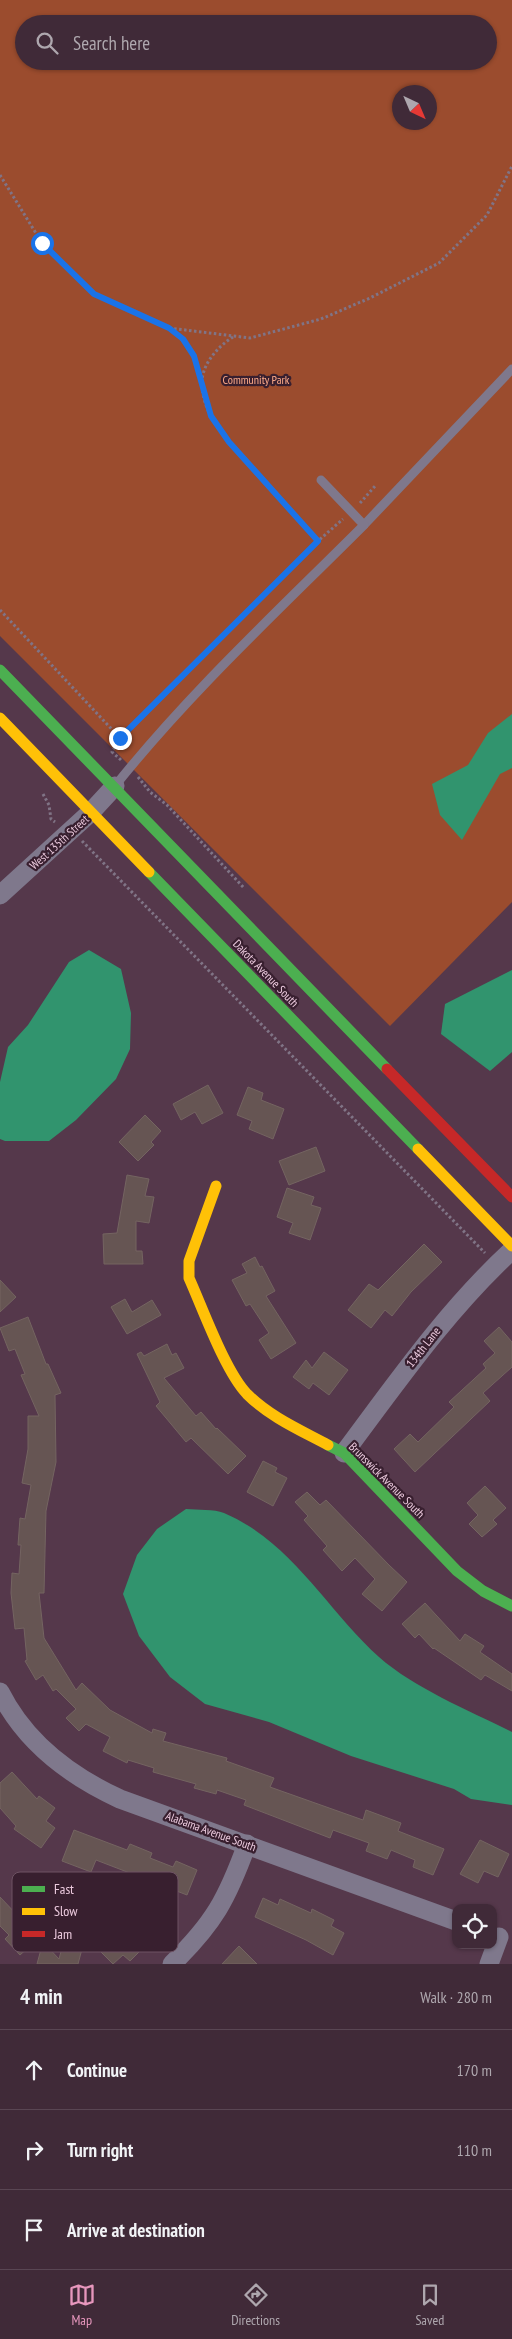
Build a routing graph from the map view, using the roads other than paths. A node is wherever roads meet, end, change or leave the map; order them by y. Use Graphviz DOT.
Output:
graph roads {
  1 [pos="512,369"];
  2 [pos="321,480"];
  3 [pos="364,525"];
  4 [pos="0,670"];
  5 [pos="0,718"];
  6 [pos="115,786"];
  7 [pos="91,812"];
  8 [pos="0,895"];
  9 [pos="216,1186"];
  10 [pos="512,1197"];
  11 [pos="512,1248"];
  12 [pos="344,1453"];
  13 [pos="512,1606"];
  14 [pos="0,1692"];
  15 [pos="247,1844"];
  16 [pos="452,1920"];
  17 [pos="501,1938"];
  18 [pos="172,1964"];
  19 [pos="489,1964"];
  1 -- 3 [label="lane"];
  2 -- 3 [label="lane"];
  3 -- 6 [label="lane"];
  4 -- 6 [label="main road, Dakota Avenue South"];
  5 -- 7 [label="main road, Dakota Avenue South"];
  6 -- 7 [label="street, West 135th Street"];
  6 -- 10 [label="main road, Dakota Avenue South"];
  7 -- 8 [label="street, West 135th Street"];
  7 -- 11 [label="main road, Dakota Avenue South"];
  9 -- 12 [label="main road, Brunswick Avenue South"];
  11 -- 12 [label="street, 134th Lane"];
  12 -- 13 [label="main road, Brunswick Avenue South"];
  14 -- 15 [label="street, Alabama Avenue South"];
  15 -- 16 [label="street, Alabama Avenue South"];
  15 -- 18 [label="street"];
  17 -- 19 [label="street"];
}
